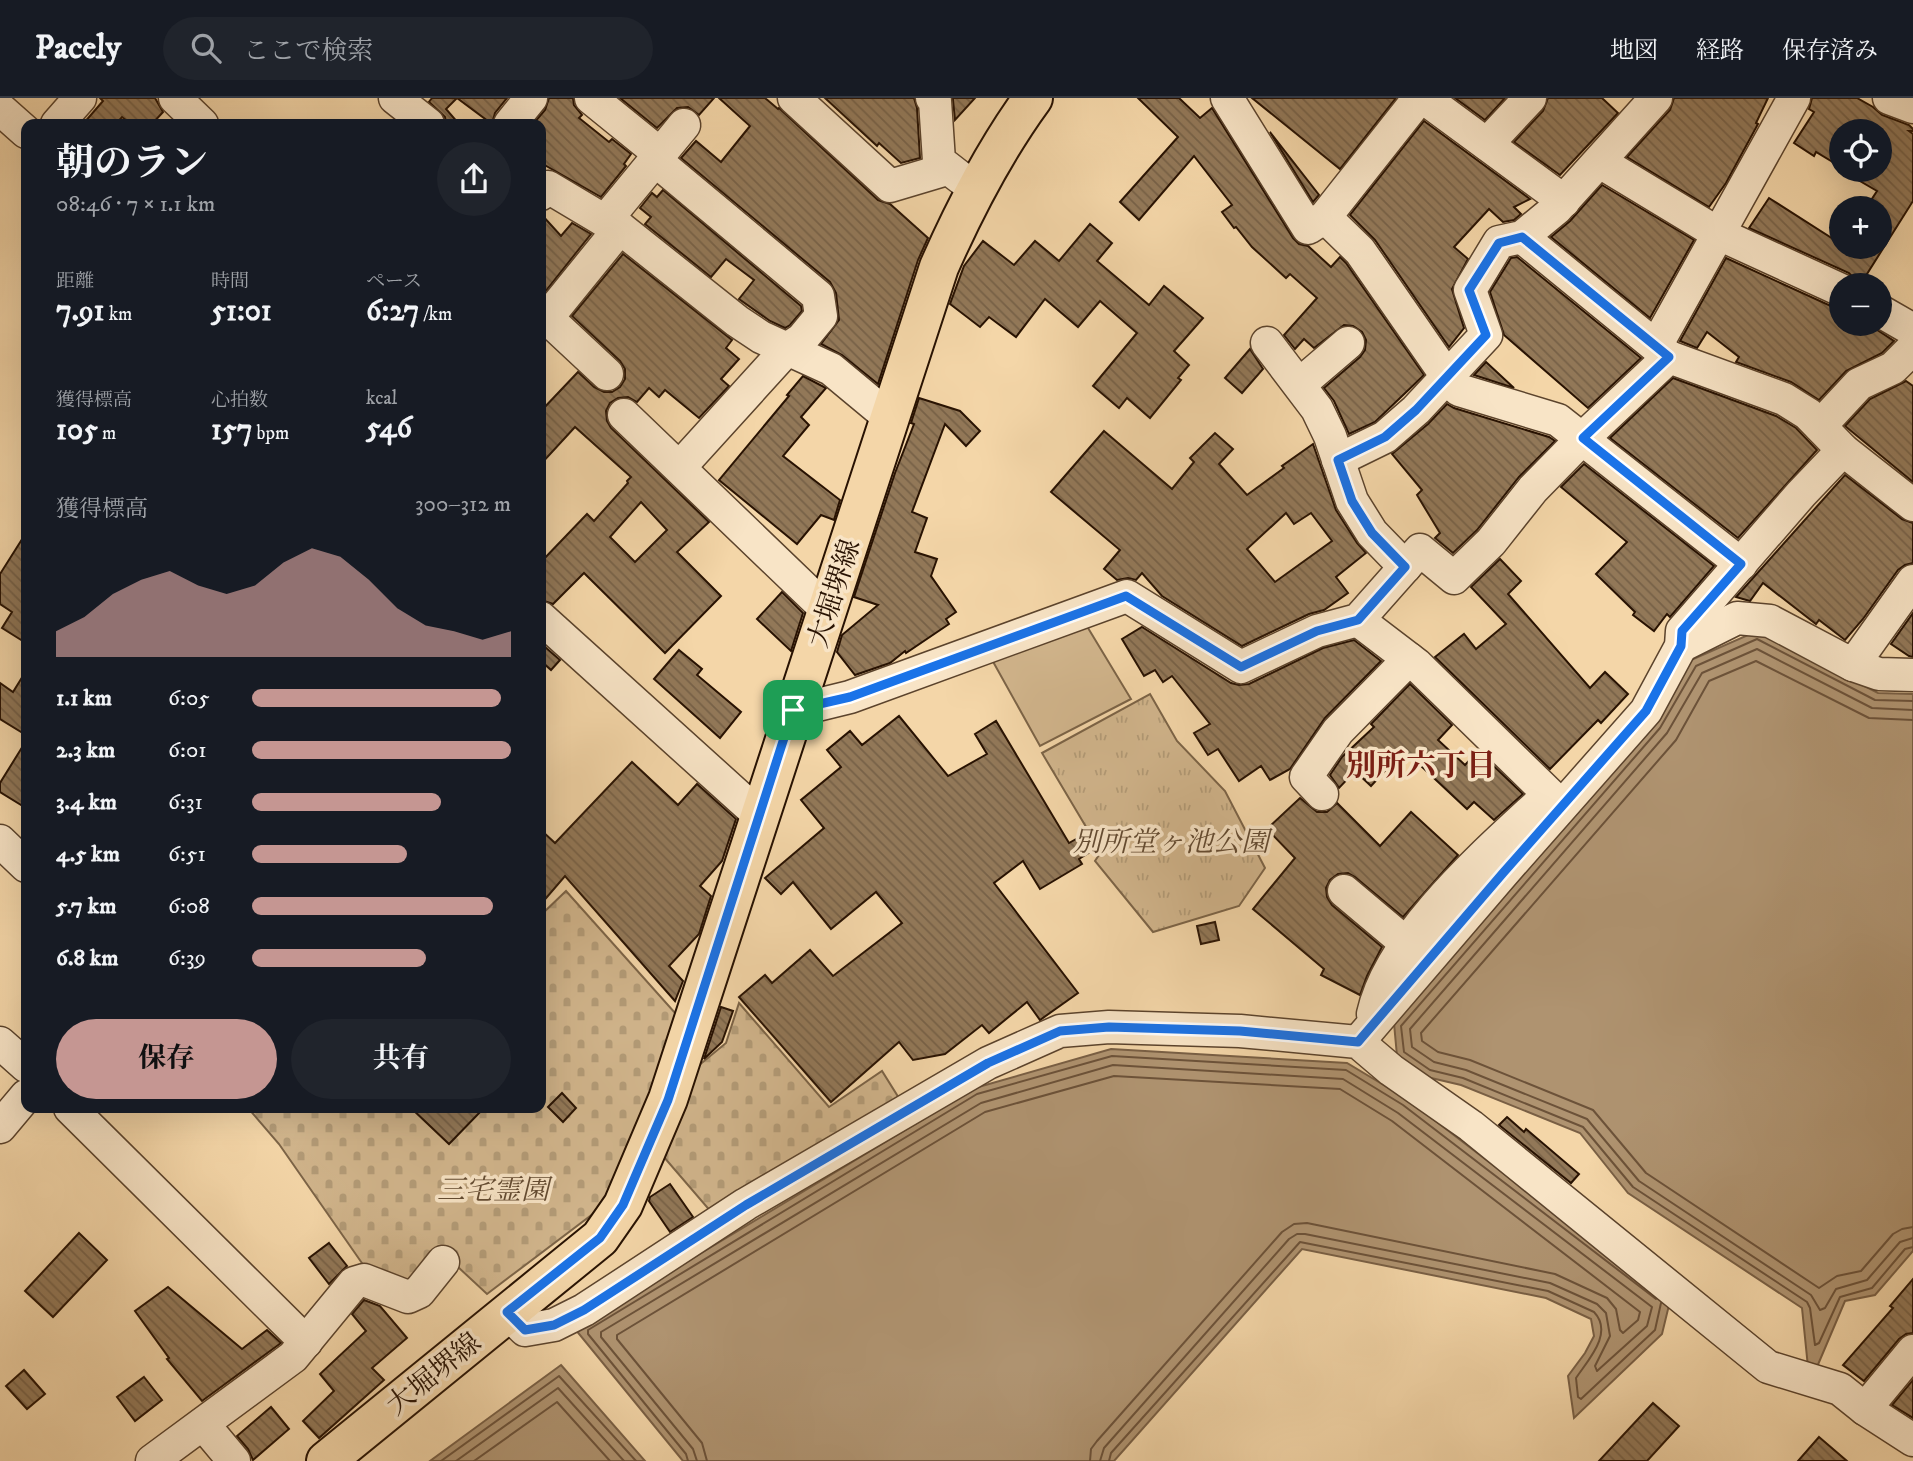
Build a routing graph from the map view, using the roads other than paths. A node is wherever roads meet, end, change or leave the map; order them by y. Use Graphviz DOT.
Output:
graph roads {
  1 [pos="80,98"];
  2 [pos="175,98"];
  3 [pos="396,98"];
  4 [pos="531,98"];
  5 [pos="591,98"];
  6 [pos="793,98"];
  7 [pos="932,98"];
  8 [pos="1033,98"];
  9 [pos="1227,98"];
  10 [pos="1422,98"];
  11 [pos="1530,98"];
  12 [pos="1656,98"];
  13 [pos="1794,98"];
  14 [pos="1889,98"];
  15 [pos="1913,107"];
  16 [pos="0,109"];
  17 [pos="61,119"];
  18 [pos="197,119"];
  19 [pos="422,119"];
  20 [pos="514,119"];
  21 [pos="684,125"];
  22 [pos="21,128"];
  23 [pos="1487,144"];
  24 [pos="658,157"];
  25 [pos="1600,162"];
  26 [pos="962,179"];
  27 [pos="546,189"];
  28 [pos="1564,201"];
  29 [pos="1325,216"];
  30 [pos="613,225"];
  31 [pos="1719,234"];
  32 [pos="1522,237"];
  33 [pos="1829,284"];
  34 [pos="1904,323"];
  35 [pos="1267,343"];
  36 [pos="1348,343"];
  37 [pos="787,349"];
  38 [pos="1662,351"];
  39 [pos="607,374"];
  40 [pos="1448,378"];
  41 [pos="1300,384"];
  42 [pos="624,415"];
  43 [pos="890,418"];
  44 [pos="1820,426"];
  45 [pos="1583,438"];
  46 [pos="1843,450"];
  47 [pos="689,457"];
  48 [pos="1338,460"];
  49 [pos="1913,505"];
  50 [pos="1741,564"];
  51 [pos="1405,567"];
  52 [pos="1913,581"];
  53 [pos="827,610"];
  54 [pos="1358,620"];
  55 [pos="546,623"];
  56 [pos="1681,639"];
  57 [pos="1409,659"];
  58 [pos="1853,665"];
  59 [pos="1913,676"];
  60 [pos="793,710"];
  61 [pos="1322,794"];
  62 [pos="1549,794"];
  63 [pos="759,815"];
  64 [pos="0,841"];
  65 [pos="21,861"];
  66 [pos="1494,864"];
  67 [pos="1344,891"];
  68 [pos="1407,944"];
  69 [pos="1364,1036"];
  70 [pos="0,1043"];
  71 [pos="21,1062"];
  72 [pos="21,1102"];
  73 [pos="76,1113"];
  74 [pos="0,1127"];
  75 [pos="443,1262"];
  76 [pos="507,1312"];
  77 [pos="306,1342"];
  78 [pos="1913,1352"];
  79 [pos="1865,1409"];
  80 [pos="203,1424"];
  81 [pos="1912,1439"];
  82 [pos="152,1461"];
  83 [pos="234,1461"];
  84 [pos="326,1461"];
  1 -- 17 [label="street"];
  2 -- 18 [label="street"];
  3 -- 19 [label="street"];
  4 -- 20 [label="street"];
  5 -- 24 [label="street"];
  6 -- 26 [label="street"];
  7 -- 26 [label="street"];
  8 -- 26 [label="main road, 大堀堺線"];
  9 -- 29 [label="street"];
  10 -- 23 [label="street"];
  10 -- 29 [label="street"];
  11 -- 23 [label="street"];
  12 -- 25 [label="street"];
  13 -- 31 [label="street"];
  14 -- 15 [label="street"];
  16 -- 22 [label="street"];
  21 -- 24 [label="street"];
  23 -- 28 [label="street"];
  24 -- 30 [label="street"];
  24 -- 37 [label="street"];
  25 -- 28 [label="street"];
  25 -- 31 [label="street"];
  26 -- 43 [label="main road, 大堀堺線"];
  27 -- 30 [label="street"];
  28 -- 32 [label="street"];
  29 -- 40 [label="street"];
  30 -- 37 [label="street"];
  30 -- 39 [label="street"];
  31 -- 33 [label="street"];
  31 -- 38 [label="street"];
  32 -- 38 [label="street"];
  32 -- 40 [label="street"];
  34 -- 44 [label="street"];
  35 -- 41 [label="street"];
  36 -- 41 [label="street"];
  37 -- 43 [label="street"];
  37 -- 47 [label="street"];
  38 -- 44 [label="street"];
  38 -- 45 [label="street"];
  40 -- 45 [label="street"];
  40 -- 48 [label="street"];
  41 -- 48 [label="street"];
  42 -- 53 [label="street"];
  43 -- 53 [label="main road, 大堀堺線"];
  44 -- 46 [label="street"];
  45 -- 50 [label="street"];
  45 -- 51 [label="street"];
  46 -- 49 [label="street"];
  46 -- 50 [label="street"];
  48 -- 51 [label="street"];
  50 -- 56 [label="street"];
  51 -- 54 [label="street"];
  52 -- 58 [label="street"];
  53 -- 60 [label="main road, 大堀堺線"];
  54 -- 57 [label="street"];
  54 -- 60 [label="street"];
  55 -- 63 [label="street"];
  56 -- 58 [label="street"];
  56 -- 62 [label="street"];
  56 -- 66 [label="street"];
  57 -- 61 [label="street"];
  57 -- 62 [label="street"];
  58 -- 59 [label="street"];
  60 -- 63 [label="main road, 大堀堺線"];
  62 -- 66 [label="street"];
  63 -- 76 [label="main road, 大堀堺線"];
  64 -- 65 [label="street"];
  66 -- 68 [label="street"];
  66 -- 69 [label="street"];
  67 -- 68 [label="street"];
  68 -- 69 [label="street"];
  69 -- 76 [label="street"];
  69 -- 79 [label="street"];
  70 -- 71 [label="street"];
  72 -- 74 [label="street"];
  73 -- 77 [label="street"];
  75 -- 77 [label="street"];
  76 -- 84 [label="main road, 大堀堺線"];
  77 -- 80 [label="street"];
  78 -- 79 [label="street"];
  79 -- 81 [label="street"];
  80 -- 82 [label="street"];
  80 -- 83 [label="street"];
}
